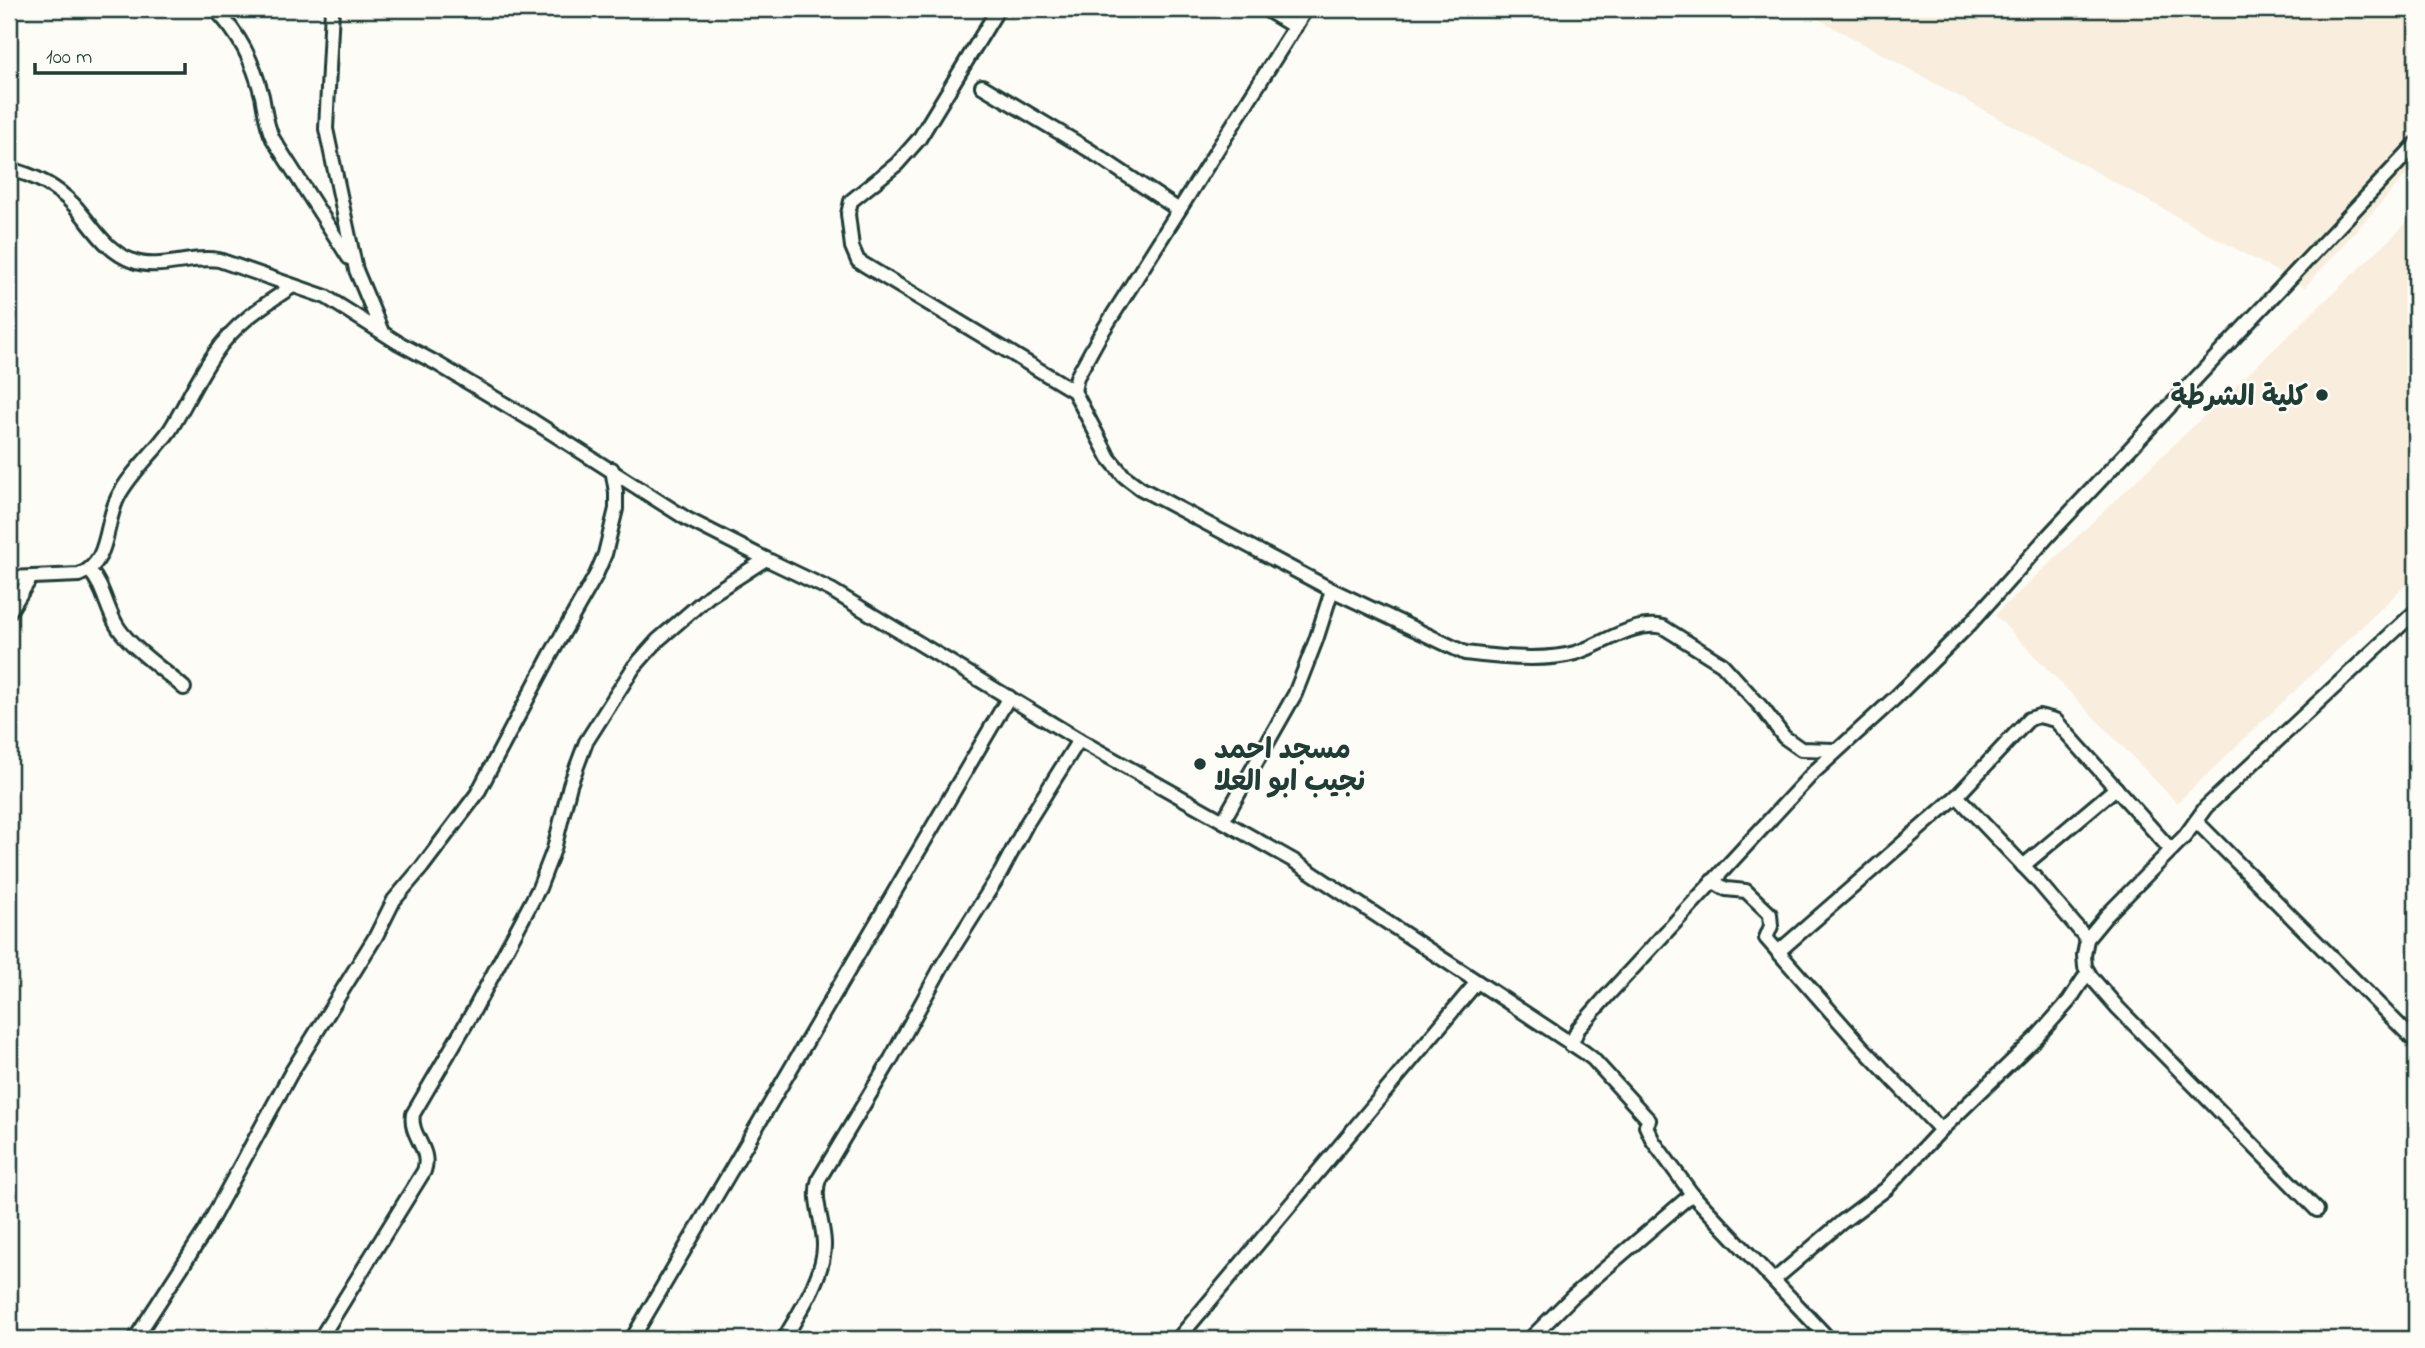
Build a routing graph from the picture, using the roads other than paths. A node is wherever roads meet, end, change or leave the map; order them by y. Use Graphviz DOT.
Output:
graph roads {
  1 [pos="215,9"];
  2 [pos="332,9"];
  3 [pos="998,9"];
  4 [pos="1265,9"];
  5 [pos="1306,9"];
  6 [pos="1295,27"];
  7 [pos="982,86"];
  8 [pos="2416,144"];
  9 [pos="9,169"];
  10 [pos="1179,211"];
  11 [pos="356,270"];
  12 [pos="293,286"];
  13 [pos="382,332"];
  14 [pos="1073,391"];
  15 [pos="612,469"];
  16 [pos="766,559"];
  17 [pos="90,571"];
  18 [pos="9,578"];
  19 [pos="30,579"];
  20 [pos="1332,590"];
  21 [pos="2416,611"];
  22 [pos="9,612"];
  23 [pos="184,688"];
  24 [pos="1009,697"];
  25 [pos="1079,740"];
  26 [pos="1801,749"];
  27 [pos="1835,750"];
  28 [pos="1810,776"];
  29 [pos="2116,788"];
  30 [pos="1957,796"];
  31 [pos="1223,821"];
  32 [pos="2196,821"];
  33 [pos="2171,850"];
  34 [pos="2024,866"];
  35 [pos="1712,881"];
  36 [pos="2087,939"];
  37 [pos="1778,952"];
  38 [pos="2088,972"];
  39 [pos="1477,982"];
  40 [pos="2416,1042"];
  41 [pos="1571,1045"];
  42 [pos="1941,1130"];
  43 [pos="1692,1194"];
  44 [pos="2317,1210"];
  45 [pos="1774,1280"];
  46 [pos="135,1339"];
  47 [pos="320,1339"];
  48 [pos="632,1339"];
  49 [pos="784,1339"];
  50 [pos="1178,1339"];
  51 [pos="1530,1339"];
  52 [pos="1829,1339"];
  1 -- 11 [label="street"];
  2 -- 11 [label="street"];
  3 -- 14 [label="street"];
  4 -- 6 [label="street"];
  5 -- 6 [label="street"];
  6 -- 10 [label="street"];
  7 -- 10 [label="street"];
  8 -- 27 [label="street"];
  9 -- 12 [label="street"];
  10 -- 14 [label="street"];
  11 -- 13 [label="street"];
  12 -- 13 [label="street"];
  12 -- 17 [label="street"];
  13 -- 15 [label="street"];
  14 -- 20 [label="street"];
  15 -- 16 [label="street"];
  15 -- 46 [label="street"];
  16 -- 24 [label="street"];
  16 -- 47 [label="street"];
  17 -- 19 [label="street"];
  17 -- 23 [label="street"];
  18 -- 19 [label="street"];
  19 -- 22 [label="street"];
  20 -- 26 [label="street"];
  20 -- 31 [label="street"];
  21 -- 32 [label="street"];
  24 -- 25 [label="street"];
  24 -- 48 [label="street"];
  25 -- 31 [label="street"];
  25 -- 49 [label="street"];
  26 -- 27 [label="street"];
  26 -- 28 [label="street"];
  27 -- 28 [label="street"];
  28 -- 35 [label="street"];
  29 -- 30 [label="street"];
  29 -- 33 [label="street"];
  29 -- 34 [label="street"];
  30 -- 34 [label="street"];
  30 -- 37 [label="street"];
  31 -- 39 [label="street"];
  32 -- 33 [label="street"];
  32 -- 40 [label="street"];
  33 -- 36 [label="street"];
  34 -- 36 [label="street"];
  35 -- 37 [label="street"];
  35 -- 41 [label="street"];
  36 -- 38 [label="street"];
  37 -- 42 [label="street"];
  38 -- 42 [label="street"];
  38 -- 44 [label="street"];
  39 -- 41 [label="street"];
  39 -- 50 [label="street"];
  41 -- 43 [label="street"];
  42 -- 45 [label="street"];
  43 -- 45 [label="street"];
  43 -- 51 [label="street"];
  45 -- 52 [label="street"];
}
